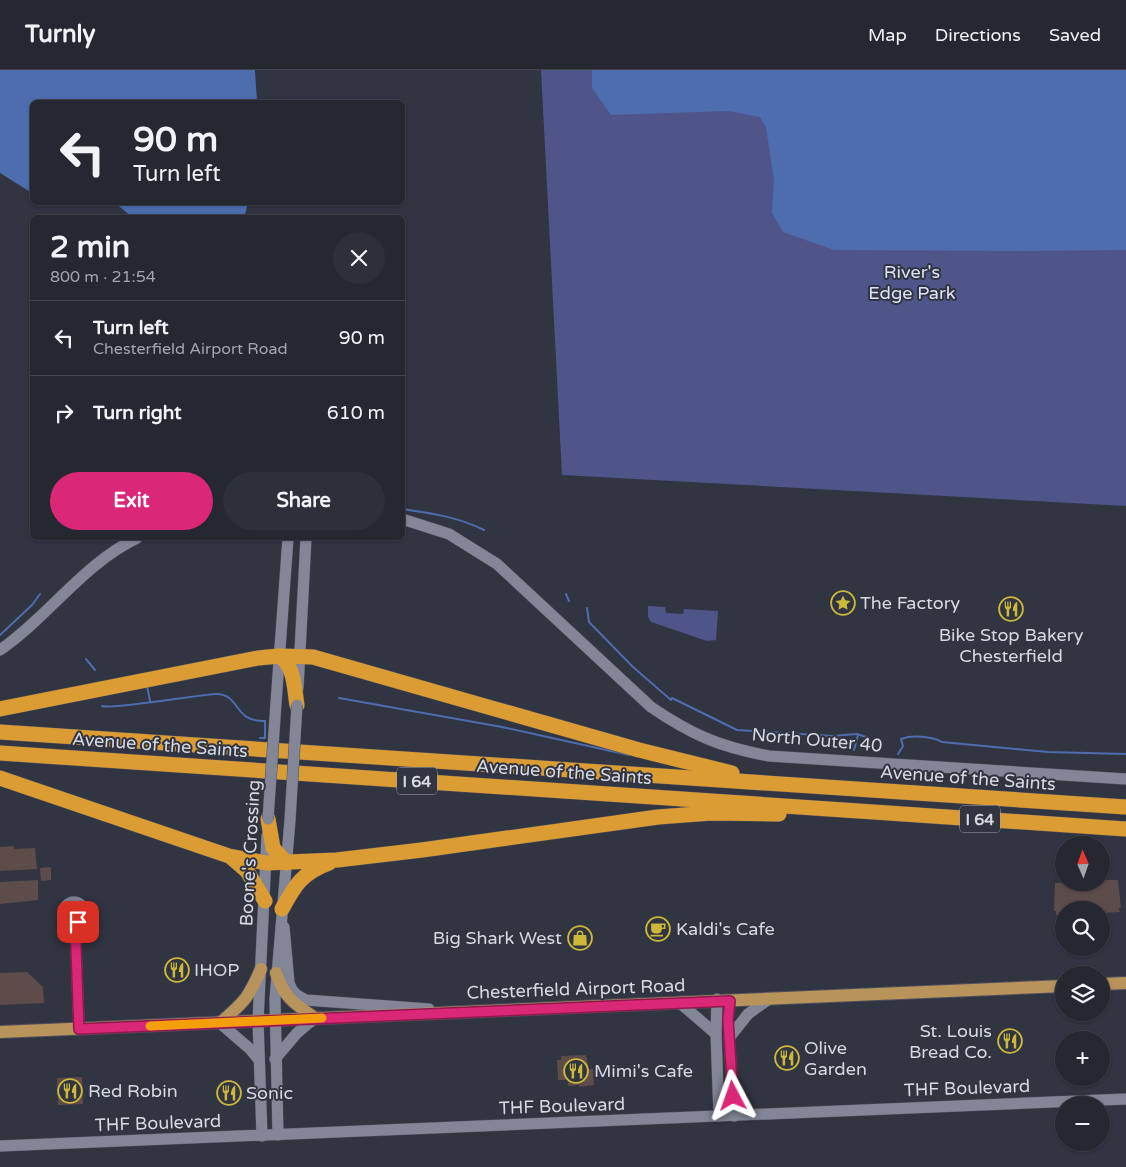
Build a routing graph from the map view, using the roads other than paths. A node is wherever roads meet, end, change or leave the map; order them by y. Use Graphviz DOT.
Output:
graph roads {
  1 [pos="405,520"];
  2 [pos="133,540"];
  3 [pos="288,540"];
  4 [pos="306,540"];
  5 [pos="312,540"];
  6 [pos="305,562"];
  7 [pos="0,650"];
  8 [pos="279,656"];
  9 [pos="300,656"];
  10 [pos="297,705"];
  11 [pos="0,709"];
  12 [pos="0,732"];
  13 [pos="0,753"];
  14 [pos="0,778"];
  15 [pos="1126,780"];
  16 [pos="770,783"];
  17 [pos="1126,807"];
  18 [pos="835,809"];
  19 [pos="268,819"];
  20 [pos="1126,828"];
  21 [pos="229,856"];
  22 [pos="337,860"];
  23 [pos="287,863"];
  24 [pos="266,864"];
  25 [pos="265,900"];
  26 [pos="281,911"];
  27 [pos="75,922"];
  28 [pos="261,969"];
  29 [pos="276,973"];
  30 [pos="1126,983"];
  31 [pos="1110,984"];
  32 [pos="1055,986"];
  33 [pos="769,999"];
  34 [pos="722,1000"];
  35 [pos="680,1003"];
  36 [pos="458,1011"];
  37 [pos="315,1018"];
  38 [pos="274,1020"];
  39 [pos="258,1021"];
  40 [pos="220,1023"];
  41 [pos="79,1029"];
  42 [pos="0,1032"];
  43 [pos="716,1034"];
  44 [pos="729,1038"];
  45 [pos="275,1059"];
  46 [pos="259,1060"];
  47 [pos="1126,1099"];
  48 [pos="719,1116"];
  49 [pos="734,1116"];
  50 [pos="278,1135"];
  51 [pos="262,1136"];
  52 [pos="0,1146"];
  1 -- 15 [label="street, North Outer 40"];
  2 -- 7 [label="street"];
  3 -- 8 [label="street, Boone's Crossing"];
  4 -- 6 [label="street, Boone's Crossing"];
  5 -- 6 [label="street"];
  6 -- 9 [label="street, Boone's Crossing"];
  8 -- 9 [label="highway"];
  8 -- 10 [label="highway"];
  8 -- 11 [label="highway"];
  8 -- 19 [label="street, Boone's Crossing, bridge"];
  9 -- 10 [label="street, Boone's Crossing"];
  9 -- 16 [label="highway"];
  10 -- 23 [label="street, Boone's Crossing, bridge"];
  12 -- 16 [label="highway, Avenue of the Saints / I 64"];
  13 -- 18 [label="highway, Avenue of the Saints / I 64"];
  14 -- 21 [label="highway"];
  16 -- 17 [label="highway, Avenue of the Saints / I 64"];
  18 -- 20 [label="highway, Avenue of the Saints / I 64"];
  18 -- 22 [label="highway"];
  19 -- 23 [label="highway"];
  19 -- 24 [label="street, Boone's Crossing"];
  21 -- 24 [label="highway"];
  21 -- 25 [label="highway"];
  22 -- 23 [label="highway"];
  22 -- 26 [label="highway"];
  23 -- 24 [label="highway"];
  23 -- 26 [label="street, Boone's Crossing"];
  24 -- 25 [label="street, Boone's Crossing"];
  25 -- 28 [label="street, Boone's Crossing"];
  26 -- 29 [label="street, Boone's Crossing"];
  26 -- 36 [label="street"];
  27 -- 41 [label="street"];
  28 -- 39 [label="street, Boone's Crossing"];
  28 -- 40 [label="main road"];
  29 -- 37 [label="main road"];
  29 -- 38 [label="street, Boone's Crossing"];
  30 -- 31 [label="main road"];
  32 -- 33 [label="main road, Chesterfield Airport Road"];
  33 -- 34 [label="main road, Chesterfield Airport Road"];
  33 -- 44 [label="street"];
  34 -- 35 [label="main road, Chesterfield Airport Road"];
  34 -- 43 [label="street"];
  34 -- 44 [label="street"];
  35 -- 36 [label="main road, Chesterfield Airport Road"];
  35 -- 43 [label="street"];
  36 -- 37 [label="main road, Chesterfield Airport Road"];
  37 -- 38 [label="main road, Chesterfield Airport Road"];
  37 -- 45 [label="street"];
  38 -- 39 [label="main road, Chesterfield Airport Road"];
  38 -- 45 [label="street, Boone's Crossing"];
  39 -- 40 [label="main road, Chesterfield Airport Road"];
  39 -- 46 [label="street, Boone's Crossing"];
  40 -- 41 [label="main road, Chesterfield Airport Road"];
  40 -- 46 [label="street"];
  41 -- 42 [label="main road, Chesterfield Airport Road"];
  43 -- 48 [label="street"];
  44 -- 49 [label="street"];
  45 -- 50 [label="street, Boone's Crossing"];
  46 -- 51 [label="street, Boone's Crossing"];
  47 -- 49 [label="street, THF Boulevard"];
  48 -- 49 [label="street, THF Boulevard"];
  48 -- 50 [label="street, THF Boulevard"];
  50 -- 51 [label="street, THF Boulevard"];
  51 -- 52 [label="street, THF Boulevard"];
}
